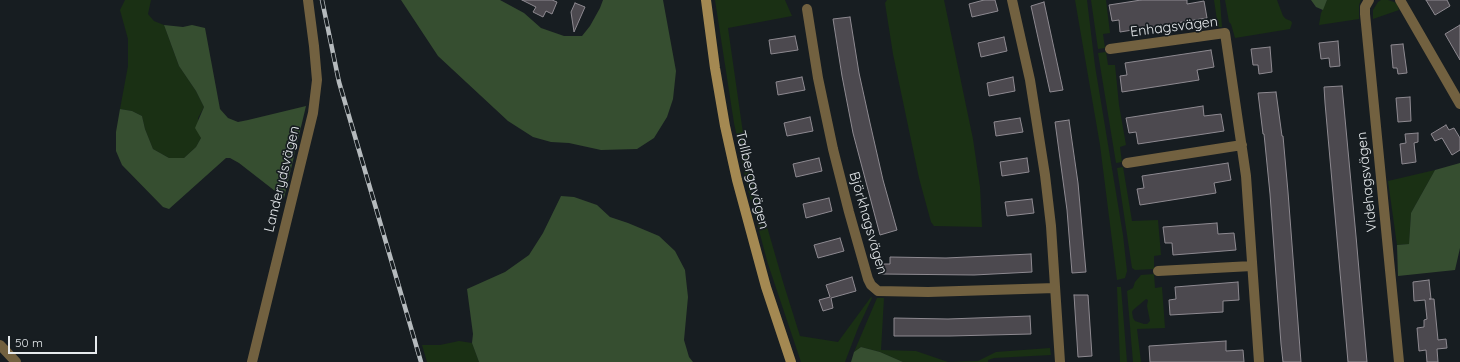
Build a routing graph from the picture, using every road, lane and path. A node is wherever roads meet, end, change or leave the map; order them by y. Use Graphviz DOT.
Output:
graph roads {
  1 [pos="308,0"];
  2 [pos="706,0"];
  3 [pos="1012,0"];
  4 [pos="1369,0"];
  5 [pos="1400,0"];
  6 [pos="807,9"];
  7 [pos="1110,49"];
  8 [pos="1460,104"];
  9 [pos="1242,145"];
  10 [pos="1127,163"];
  11 [pos="1252,266"];
  12 [pos="1158,271"];
  13 [pos="1055,288"];
  14 [pos="0,345"];
  15 [pos="16,362"];
  16 [pos="252,362"];
  17 [pos="791,362"];
  18 [pos="1060,362"];
  19 [pos="1259,362"];
  20 [pos="1399,362"];
  1 -- 16 [label="street, Landerydsvägen"];
  2 -- 17 [label="street, Tallbergavägen"];
  3 -- 13 [label="street"];
  4 -- 20 [label="street, Videhagsvägen"];
  5 -- 8 [label="street"];
  6 -- 13 [label="street, Björkhagsvägen"];
  7 -- 9 [label="street, Enhagsvägen"];
  9 -- 10 [label="street"];
  9 -- 11 [label="street, Enhagsvägen"];
  11 -- 12 [label="street"];
  11 -- 19 [label="street, Enhagsvägen"];
  13 -- 18 [label="street"];
  14 -- 15 [label="street"];
}
